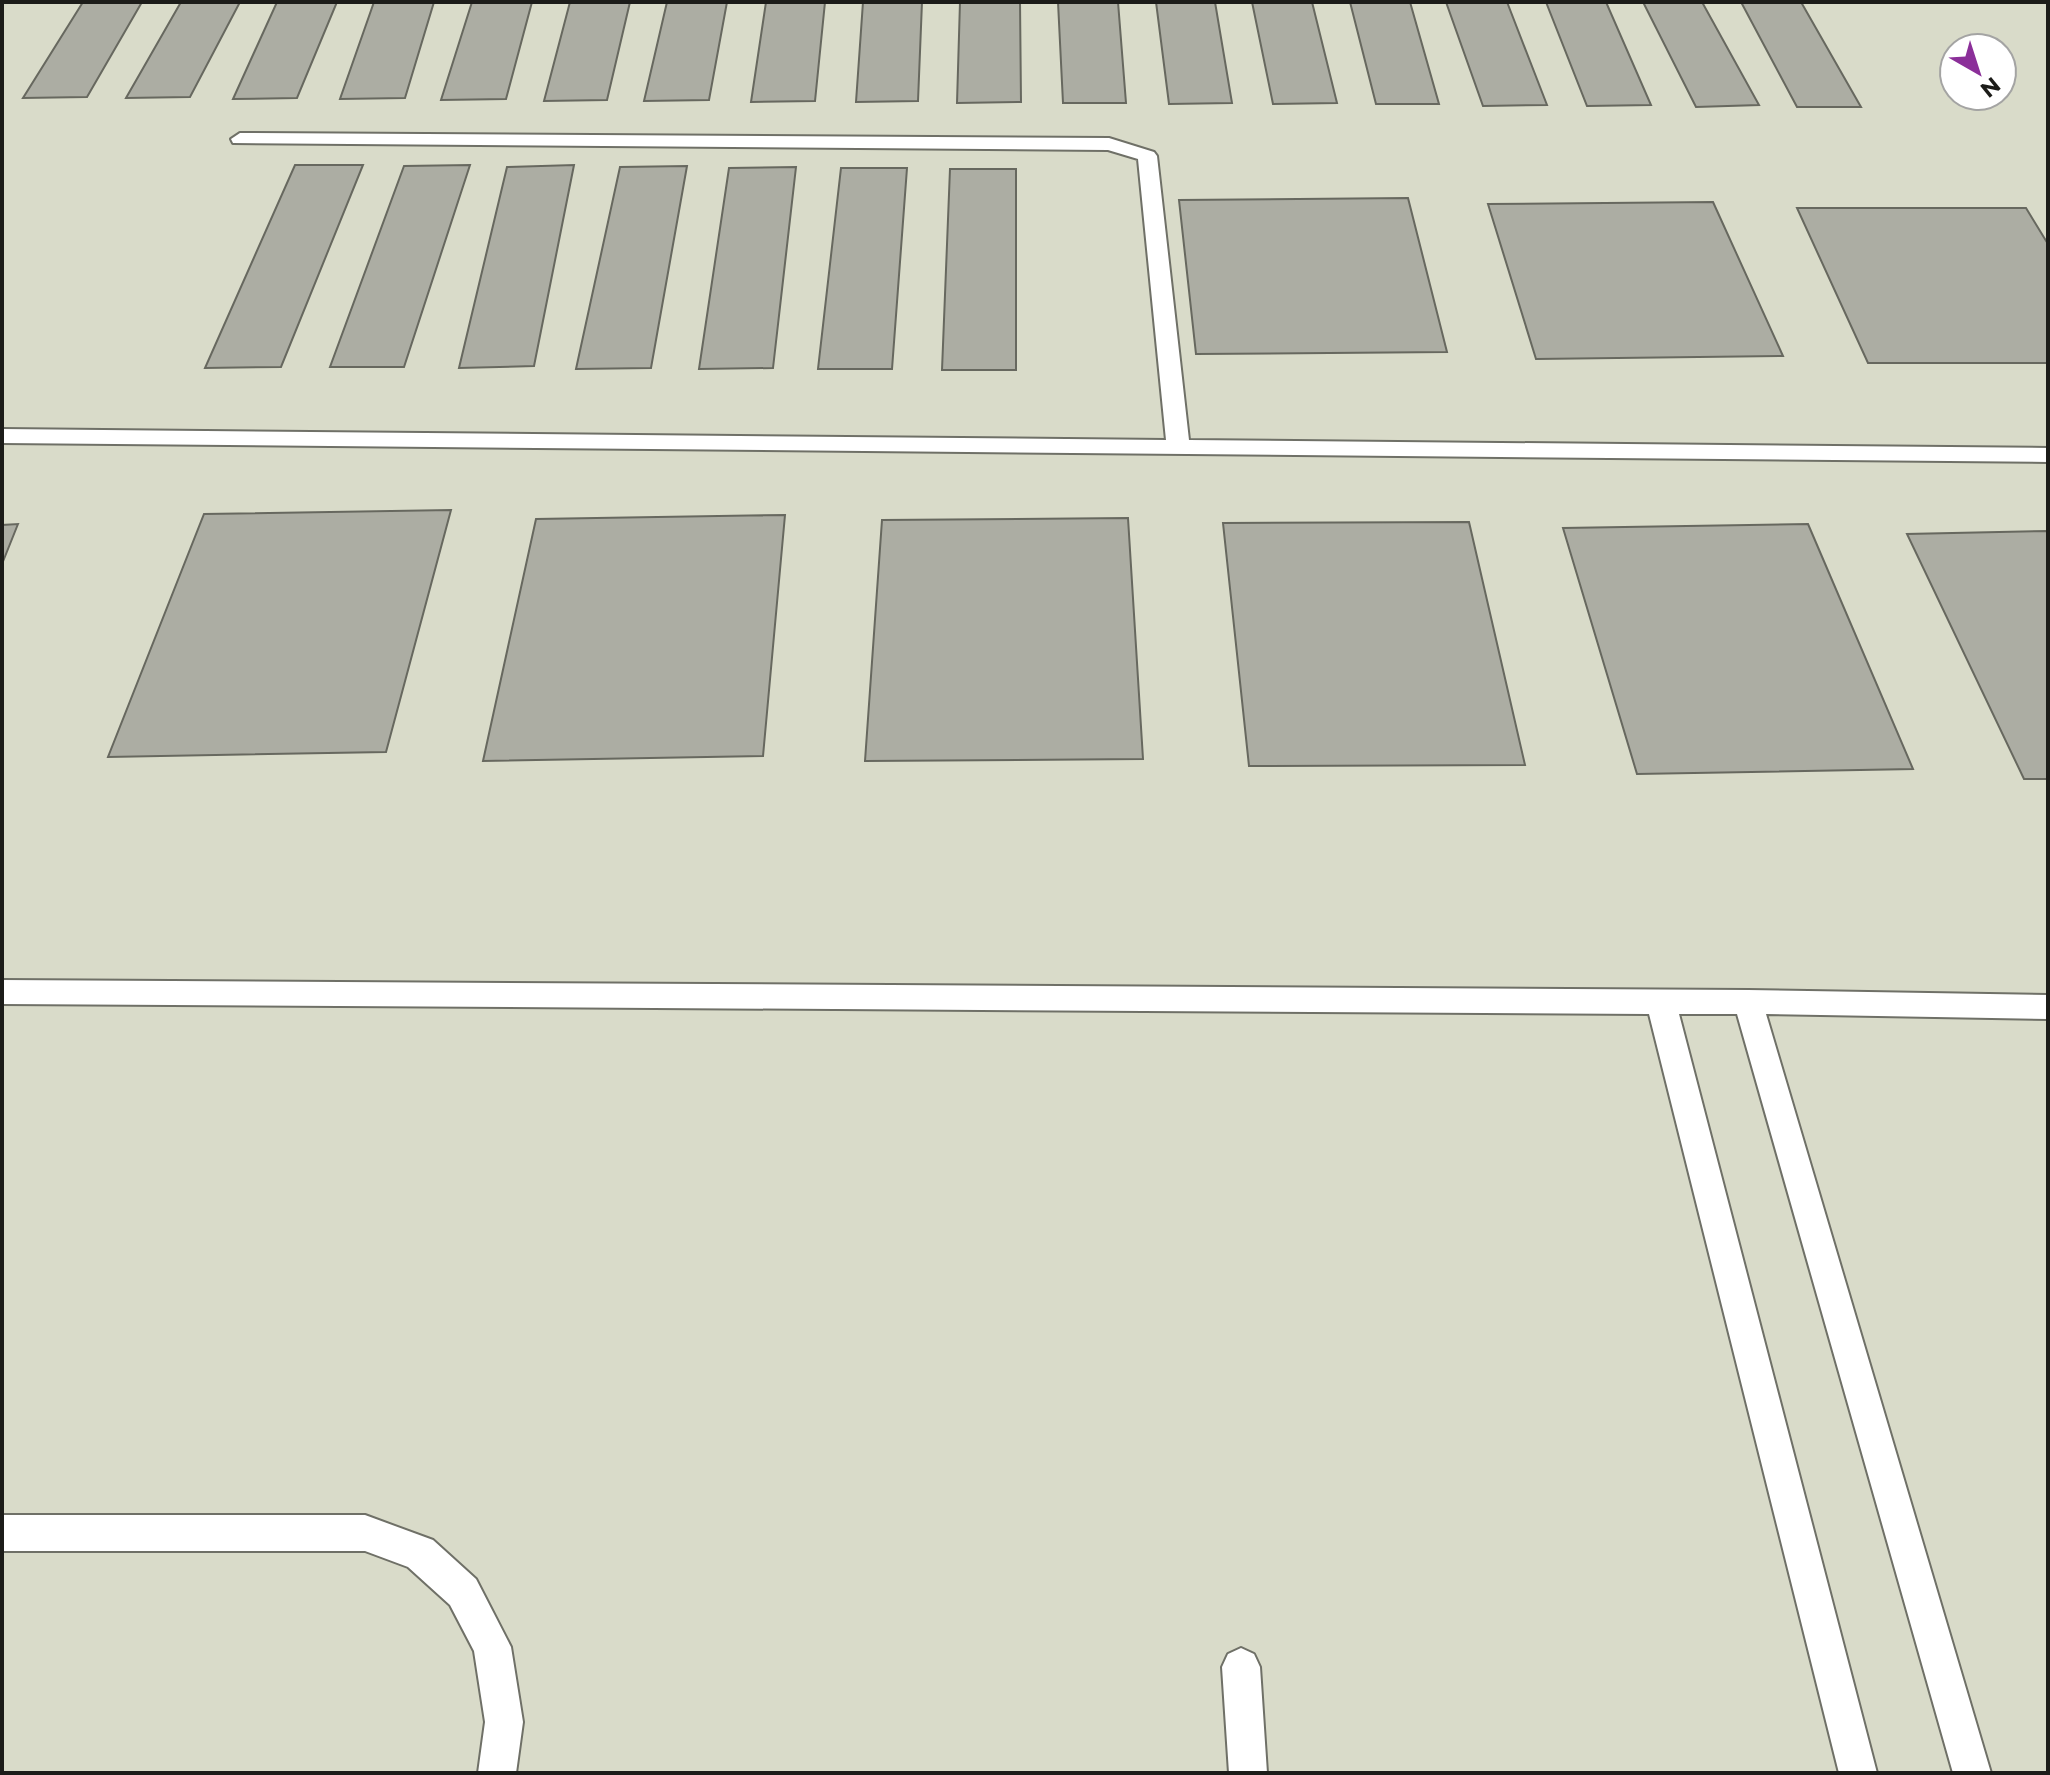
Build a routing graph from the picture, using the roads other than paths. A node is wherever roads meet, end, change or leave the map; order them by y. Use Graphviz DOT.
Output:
graph roads {
  1 [pos="240,139"];
  2 [pos="2,436"];
  3 [pos="1178,447"];
  4 [pos="2048,455"];
  5 [pos="2,992"];
  6 [pos="1661,1002"];
  7 [pos="1748,1002"];
  8 [pos="2048,1007"];
  9 [pos="2,1533"];
  10 [pos="1241,1667"];
  11 [pos="497,1773"];
  12 [pos="1248,1773"];
  13 [pos="1858,1773"];
  14 [pos="1972,1773"];
  1 -- 3 [label="lane"];
  2 -- 3 [label="lane"];
  3 -- 4 [label="lane"];
  5 -- 6 [label="lane"];
  6 -- 7 [label="lane"];
  6 -- 13 [label="lane"];
  7 -- 8 [label="lane"];
  7 -- 14 [label="lane"];
  9 -- 11 [label="lane"];
  10 -- 12 [label="lane"];
}
